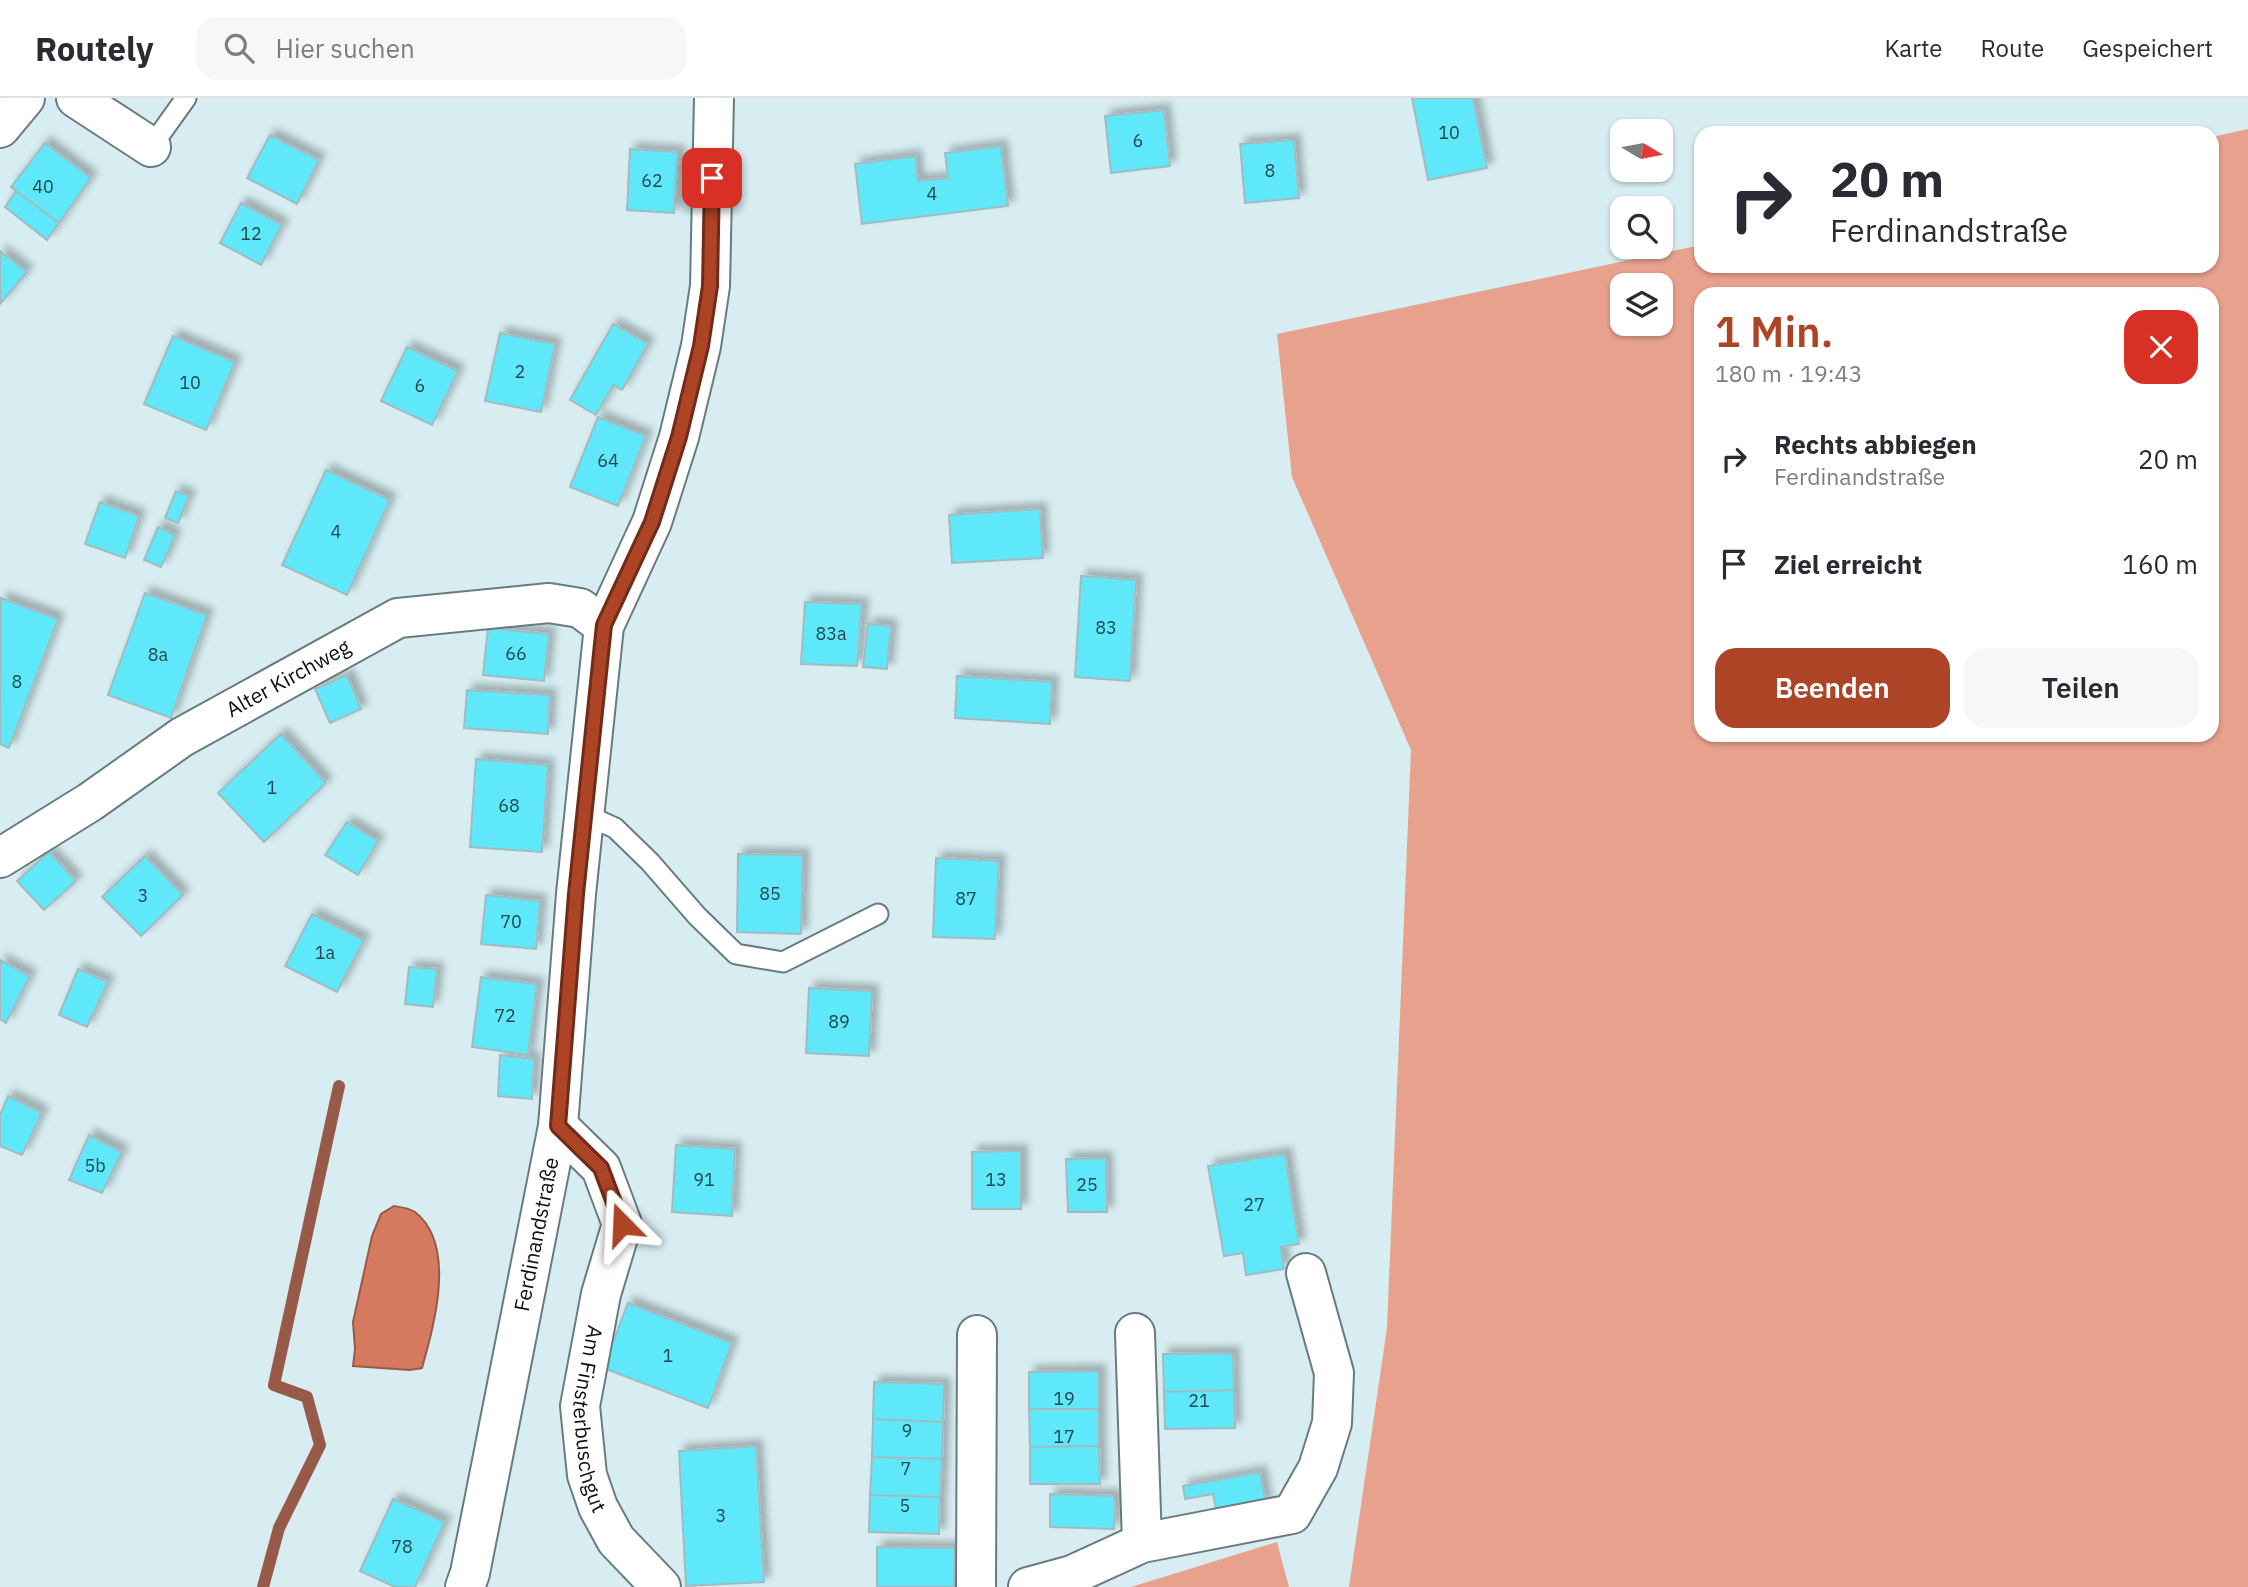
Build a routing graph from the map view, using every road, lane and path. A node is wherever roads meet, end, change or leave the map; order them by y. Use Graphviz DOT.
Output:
graph roads {
  1 [pos="24,98"];
  2 [pos="76,98"];
  3 [pos="186,98"];
  4 [pos="714,98"];
  5 [pos="0,128"];
  6 [pos="151,147"];
  7 [pos="604,625"];
  8 [pos="584,814"];
  9 [pos="0,858"];
  10 [pos="878,915"];
  11 [pos="558,1126"];
  12 [pos="1306,1273"];
  13 [pos="1135,1333"];
  14 [pos="977,1335"];
  15 [pos="1142,1542"];
  16 [pos="465,1587"];
  17 [pos="662,1587"];
  18 [pos="976,1587"];
  19 [pos="1028,1587"];
  1 -- 5 [label="street"];
  2 -- 6 [label="street"];
  3 -- 6 [label="lane"];
  4 -- 7 [label="street, Ferdinandstraße"];
  7 -- 8 [label="street, Ferdinandstraße"];
  7 -- 9 [label="street, Alter Kirchweg"];
  8 -- 10 [label="lane"];
  8 -- 11 [label="street, Ferdinandstraße"];
  11 -- 16 [label="street, Ferdinandstraße"];
  11 -- 17 [label="street, Am Finsterbuschgut"];
  12 -- 15 [label="street"];
  13 -- 15 [label="street"];
  14 -- 18 [label="street"];
  15 -- 19 [label="street"];
}
